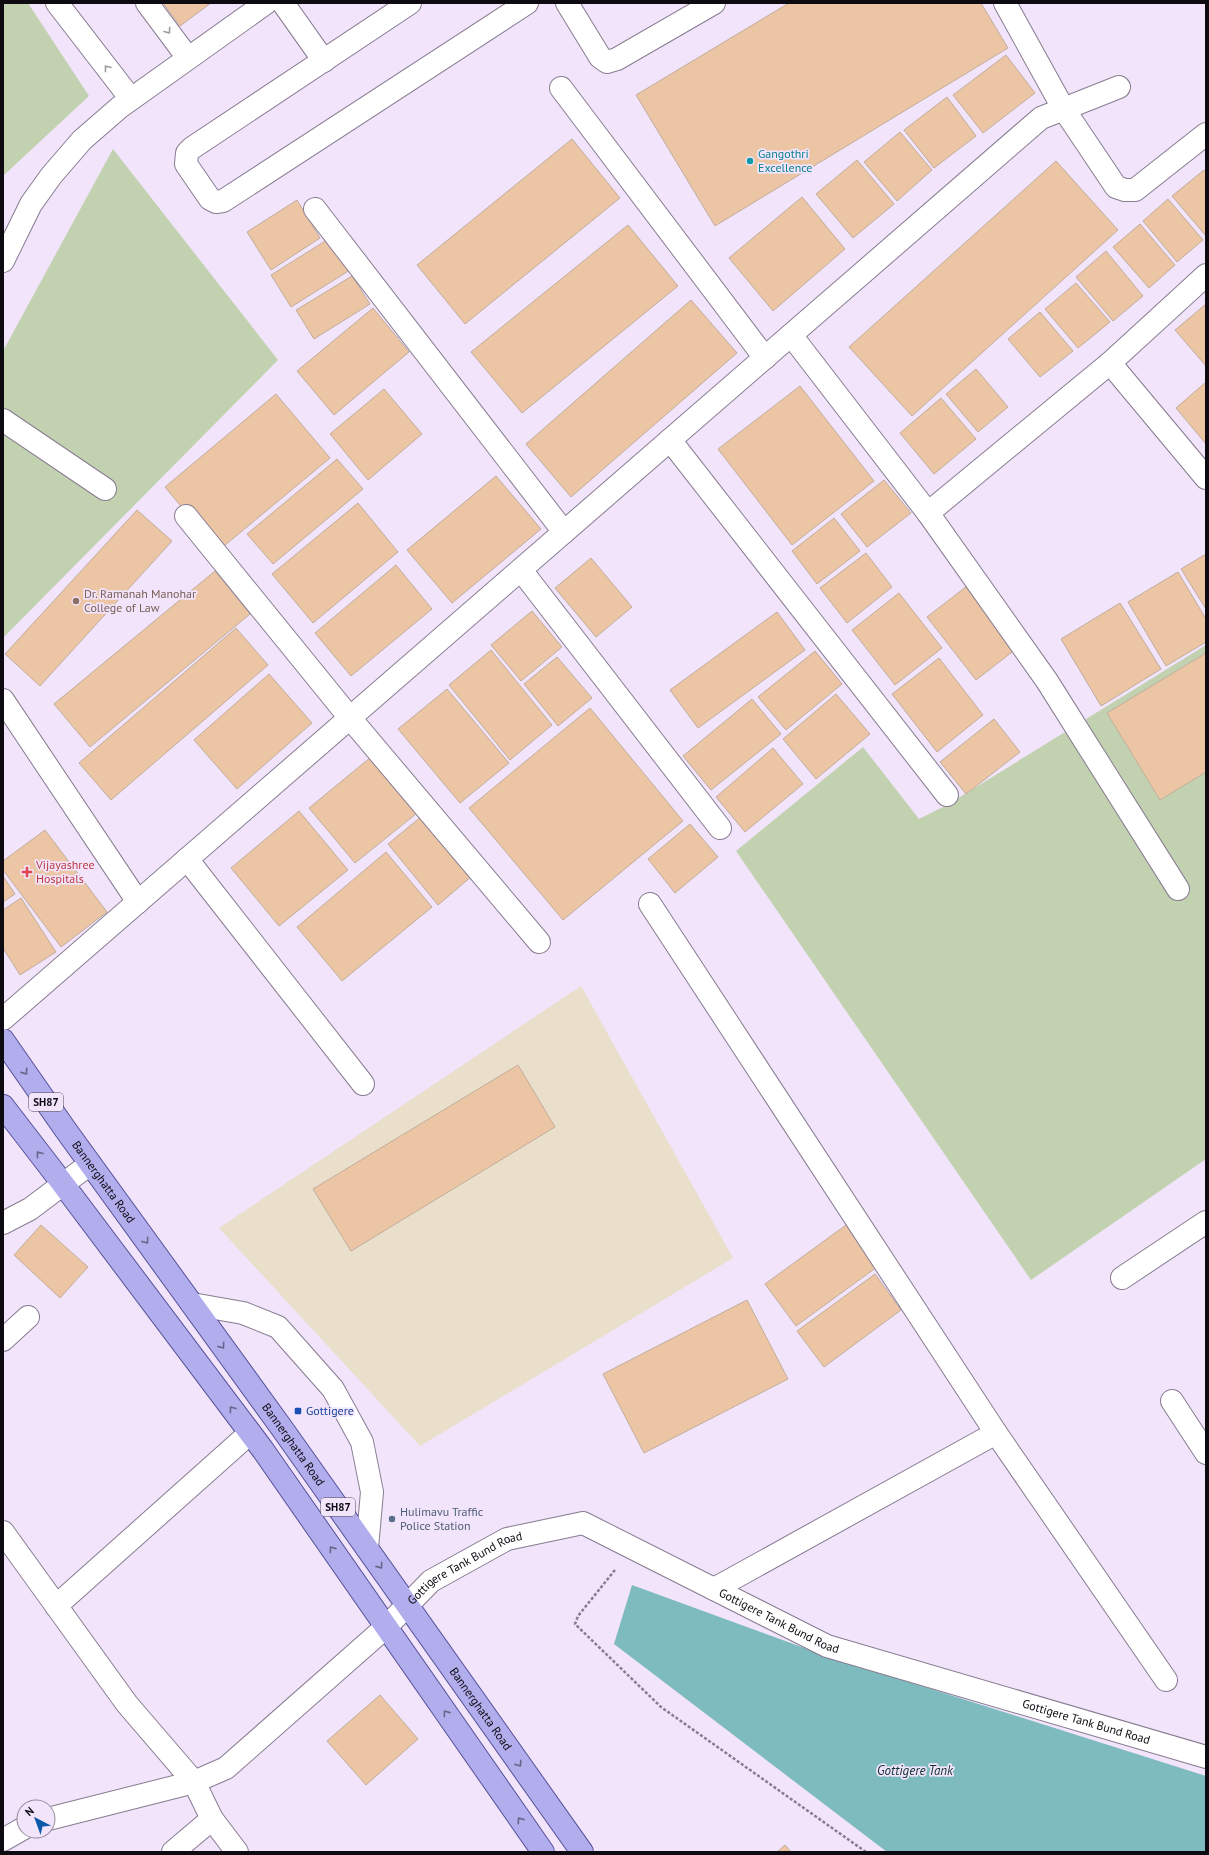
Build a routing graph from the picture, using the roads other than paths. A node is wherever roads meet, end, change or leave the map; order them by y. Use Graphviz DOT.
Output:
graph roads {
  1 [pos="57,3"];
  2 [pos="147,3"];
  3 [pos="266,3"];
  4 [pos="283,3"];
  5 [pos="410,3"];
  6 [pos="527,3"];
  7 [pos="567,3"];
  8 [pos="714,3"];
  9 [pos="1005,3"];
  10 [pos="188,58"];
  11 [pos="324,61"];
  12 [pos="1119,87"];
  13 [pos="561,88"];
  14 [pos="131,99"];
  15 [pos="1063,108"];
  16 [pos="1206,134"];
  17 [pos="315,209"];
  18 [pos="3,261"];
  19 [pos="1206,275"];
  20 [pos="791,335"];
  21 [pos="765,358"];
  22 [pos="1110,363"];
  23 [pos="3,420"];
  24 [pos="670,440"];
  25 [pos="1206,478"];
  26 [pos="105,489"];
  27 [pos="928,513"];
  28 [pos="186,516"];
  29 [pos="564,532"];
  30 [pos="520,570"];
  31 [pos="3,700"];
  32 [pos="350,718"];
  33 [pos="947,795"];
  34 [pos="720,828"];
  35 [pos="187,859"];
  36 [pos="1178,889"];
  37 [pos="138,902"];
  38 [pos="650,904"];
  39 [pos="540,942"];
  40 [pos="3,1019"];
  41 [pos="3,1040"];
  42 [pos="363,1084"];
  43 [pos="3,1106"];
  44 [pos="90,1164"];
  45 [pos="64,1184"];
  46 [pos="1206,1222"];
  47 [pos="3,1224"];
  48 [pos="1122,1278"];
  49 [pos="192,1304"];
  50 [pos="28,1317"];
  51 [pos="3,1340"];
  52 [pos="1172,1401"];
  53 [pos="250,1433"];
  54 [pos="996,1433"];
  55 [pos="1206,1453"];
  56 [pos="3,1532"];
  57 [pos="367,1548"];
  58 [pos="714,1589"];
  59 [pos="407,1605"];
  60 [pos="56,1606"];
  61 [pos="386,1627"];
  62 [pos="1166,1680"];
  63 [pos="1206,1756"];
  64 [pos="194,1782"];
  65 [pos="56,1817"];
  66 [pos="212,1819"];
  67 [pos="16,1833"];
  68 [pos="3,1840"];
  69 [pos="173,1852"];
  70 [pos="237,1852"];
  71 [pos="542,1852"];
  72 [pos="582,1852"];
  14 -- 1 [label="street, one-way"];
  2 -- 10 [label="street, one-way"];
  3 -- 10 [label="street"];
  4 -- 11 [label="street"];
  5 -- 11 [label="street"];
  6 -- 11 [label="street"];
  7 -- 8 [label="street"];
  9 -- 15 [label="street"];
  10 -- 14 [label="street"];
  12 -- 15 [label="street"];
  13 -- 21 [label="street"];
  14 -- 18 [label="street"];
  15 -- 16 [label="street"];
  15 -- 20 [label="street"];
  17 -- 29 [label="street"];
  19 -- 22 [label="street"];
  20 -- 21 [label="street"];
  20 -- 27 [label="street"];
  21 -- 24 [label="street"];
  22 -- 25 [label="street"];
  22 -- 27 [label="street"];
  23 -- 26 [label="street"];
  24 -- 29 [label="street"];
  24 -- 33 [label="street"];
  27 -- 36 [label="street"];
  28 -- 32 [label="street"];
  29 -- 30 [label="street"];
  30 -- 32 [label="street"];
  30 -- 34 [label="street"];
  31 -- 37 [label="street"];
  32 -- 35 [label="street"];
  32 -- 39 [label="street"];
  35 -- 37 [label="street"];
  35 -- 42 [label="street"];
  37 -- 40 [label="street"];
  38 -- 54 [label="street"];
  41 -- 44 [label="main road, Bannerghatta Road / SH87, one-way"];
  45 -- 43 [label="main road, SH87, one-way"];
  44 -- 45 [label="street"];
  44 -- 49 [label="main road, Bannerghatta Road / SH87, one-way"];
  45 -- 47 [label="street"];
  53 -- 45 [label="main road, SH87, one-way"];
  46 -- 48 [label="street"];
  49 -- 57 [label="main road, Bannerghatta Road / SH87, one-way"];
  49 -- 57 [label="street"];
  50 -- 51 [label="street"];
  52 -- 55 [label="street"];
  53 -- 60 [label="street"];
  61 -- 53 [label="main road, SH87, one-way"];
  54 -- 58 [label="street"];
  54 -- 62 [label="street"];
  56 -- 60 [label="street"];
  57 -- 59 [label="main road, Bannerghatta Road / SH87, one-way"];
  58 -- 59 [label="street, Gottigere Tank Bund Road"];
  58 -- 63 [label="street, Gottigere Tank Bund Road"];
  59 -- 61 [label="street, Gottigere Tank Bund Road"];
  59 -- 72 [label="main road, Bannerghatta Road / SH87, one-way"];
  60 -- 64 [label="street"];
  61 -- 64 [label="street, Gottigere Tank Bund Road"];
  71 -- 61 [label="main road, SH87, one-way"];
  64 -- 65 [label="street, Gottigere Tank Bund Road"];
  64 -- 66 [label="street"];
  66 -- 69 [label="street"];
  66 -- 70 [label="street"];
  67 -- 68 [label="street"];
}
